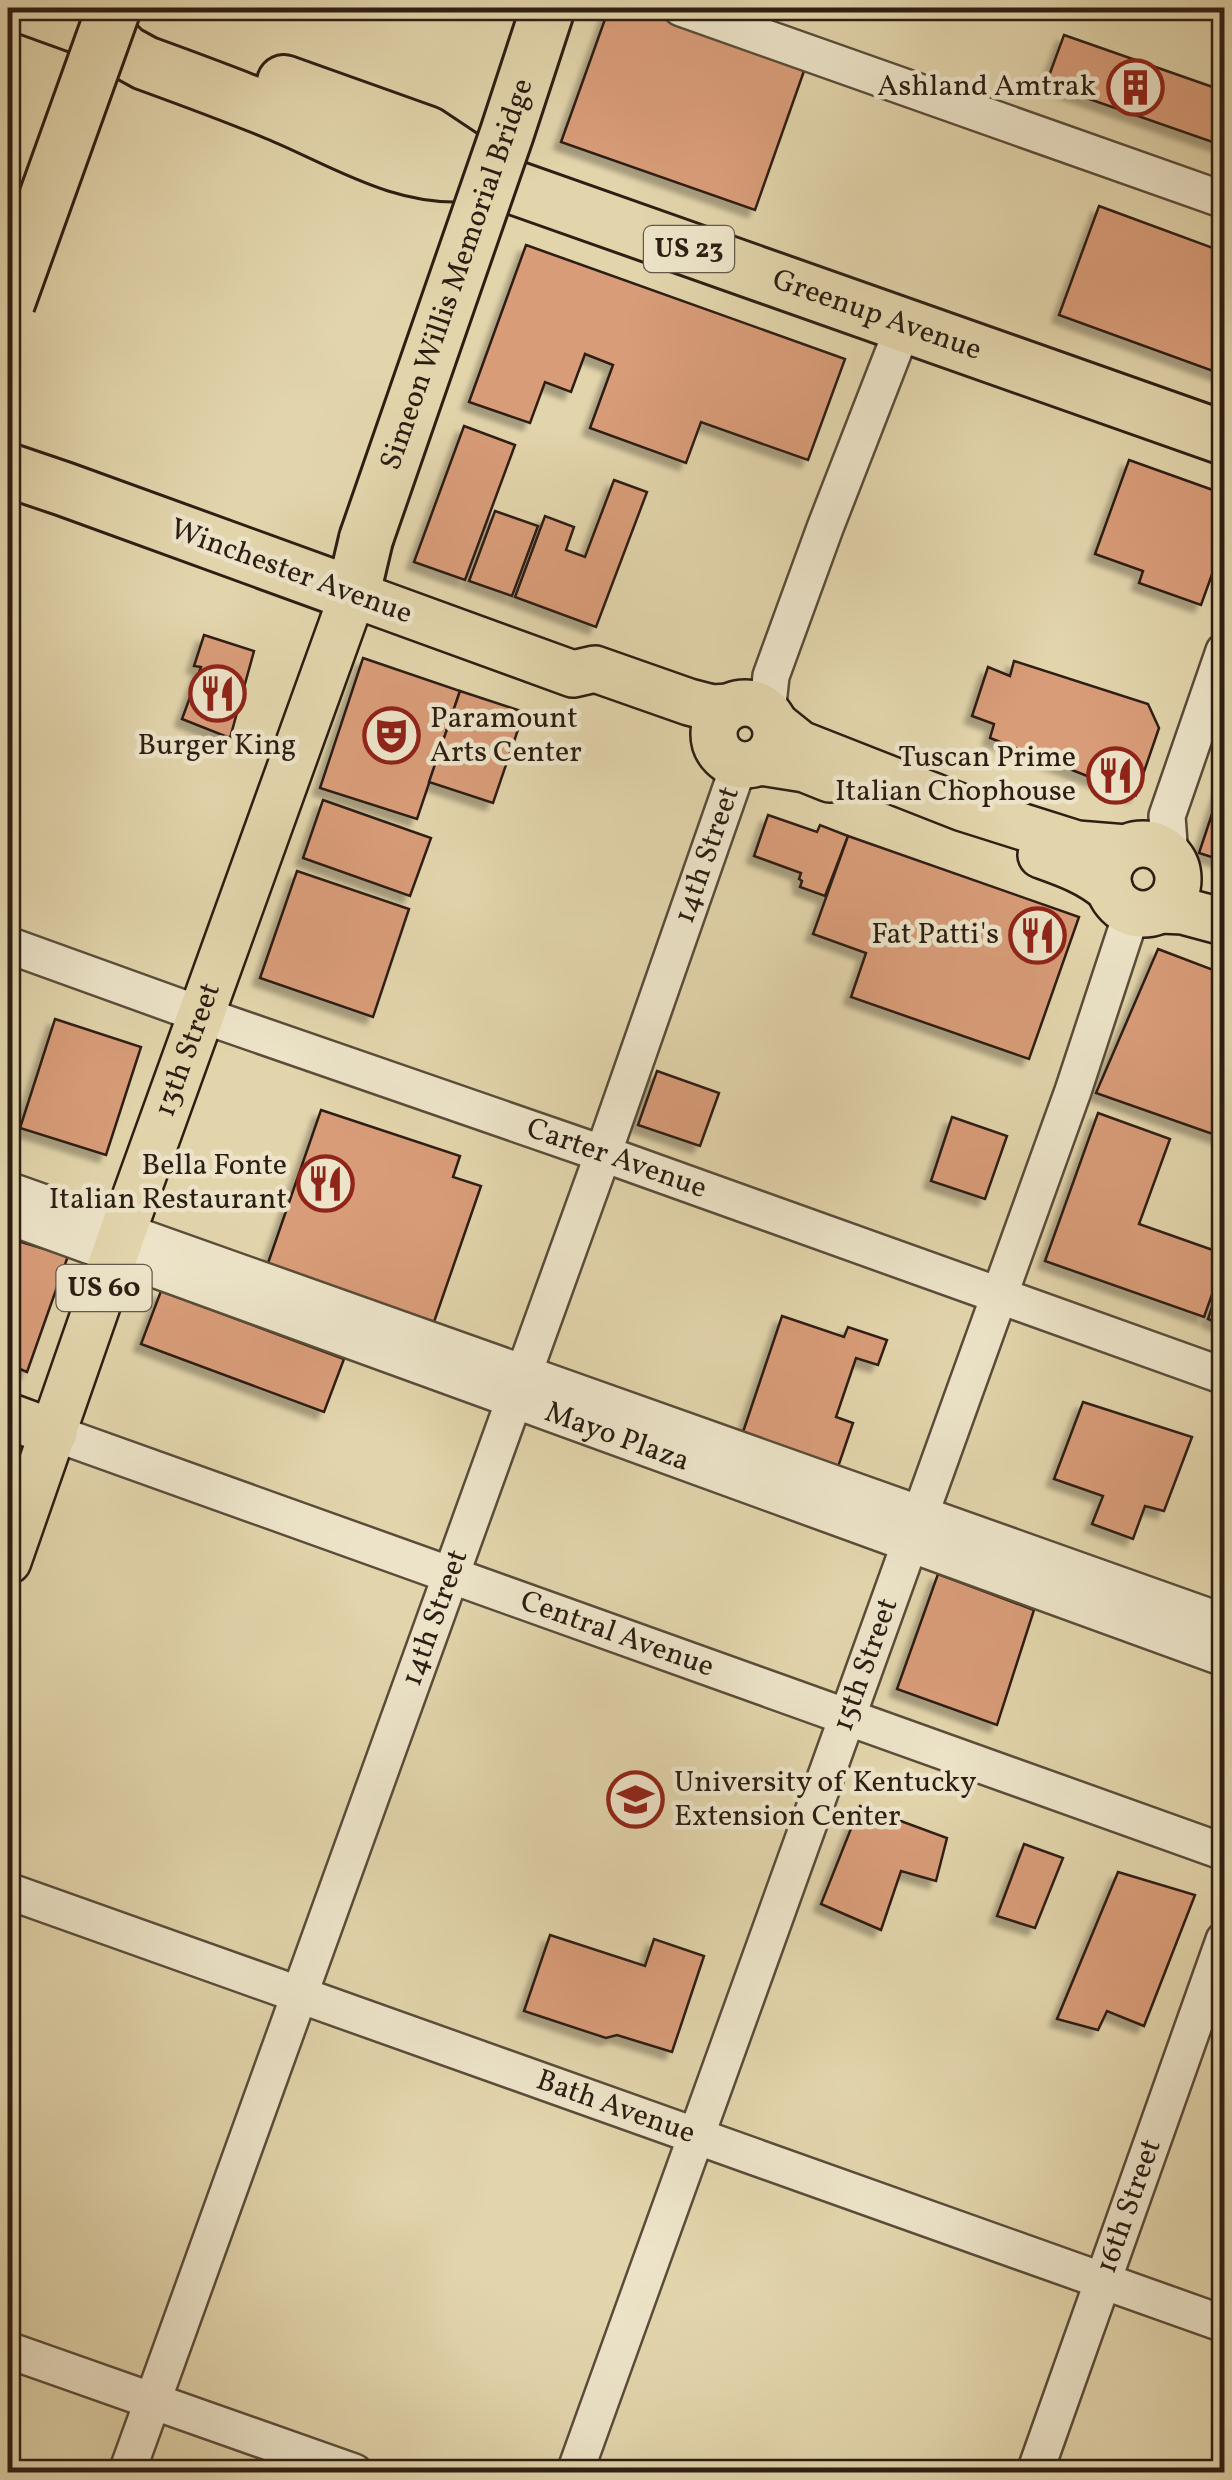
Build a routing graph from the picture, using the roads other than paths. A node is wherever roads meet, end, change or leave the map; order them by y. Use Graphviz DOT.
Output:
graph roads {
  1 [pos="28,8"];
  2 [pos="548,8"];
  3 [pos="681,8"];
  4 [pos="112,23"];
  5 [pos="1224,200"];
  6 [pos="8,303"];
  7 [pos="904,324"];
  8 [pos="1224,438"];
  9 [pos="8,470"];
  10 [pos="366,539"];
  11 [pos="353,594"];
  12 [pos="1224,650"];
  13 [pos="750,724"];
  14 [pos="1155,847"];
  15 [pos="1224,898"];
  16 [pos="1134,904"];
  17 [pos="1224,922"];
  18 [pos="8,945"];
  19 [pos="202,1016"];
  20 [pos="604,1154"];
  21 [pos="8,1190"];
  22 [pos="8,1216"];
  23 [pos="119,1243"];
  24 [pos="999,1296"];
  25 [pos="1224,1376"];
  26 [pos="518,1387"];
  27 [pos="8,1416"];
  28 [pos="54,1433"];
  29 [pos="915,1529"];
  30 [pos="8,1561"];
  31 [pos="450,1576"];
  32 [pos="1224,1622"];
  33 [pos="1224,1658"];
  34 [pos="846,1718"];
  35 [pos="1224,1852"];
  36 [pos="8,1891"];
  37 [pos="1224,1940"];
  38 [pos="300,1995"];
  39 [pos="696,2137"];
  40 [pos="1104,2281"];
  41 [pos="1224,2324"];
  42 [pos="8,2350"];
  43 [pos="152,2402"];
  44 [pos="127,2472"];
  45 [pos="354,2472"];
  46 [pos="576,2472"];
  47 [pos="1034,2472"];
  1 -- 4 [label="highway, Greenup Avenue / US 23"];
  2 -- 10 [label="highway, Simeon Willis Memorial Bridge, bridge"];
  3 -- 5 [label="street"];
  4 -- 6 [label="highway, bridge"];
  4 -- 7 [label="highway, Greenup Avenue / US 23"];
  7 -- 8 [label="highway, Greenup Avenue / US 23"];
  7 -- 13 [label="street, 14th Street"];
  9 -- 11 [label="highway, Winchester Avenue"];
  10 -- 11 [label="highway, 13th Street"];
  11 -- 13 [label="main road, Winchester Avenue"];
  11 -- 19 [label="main road, 13th Street / US 60"];
  12 -- 14 [label="street"];
  13 -- 14 [label="main road, Winchester Avenue"];
  13 -- 16 [label="main road, Winchester Avenue"];
  13 -- 20 [label="street, 14th Street"];
  14 -- 15 [label="main road, Winchester Avenue"];
  14 -- 16 [label="main road"];
  14 -- 16 [label="main road"];
  16 -- 17 [label="main road, Winchester Avenue"];
  16 -- 24 [label="street, 15th Street"];
  18 -- 19 [label="street, Carter Avenue"];
  19 -- 20 [label="street, Carter Avenue"];
  19 -- 23 [label="main road, 13th Street / US 60"];
  20 -- 24 [label="street, Carter Avenue"];
  20 -- 26 [label="street, 14th Street"];
  21 -- 23 [label="street, Mayo Plaza"];
  22 -- 23 [label="street, Mayo Plaza"];
  23 -- 26 [label="street, Mayo Plaza"];
  23 -- 28 [label="main road, 13th Street / US 60"];
  24 -- 25 [label="street, Carter Avenue"];
  24 -- 29 [label="street, 15th Street"];
  26 -- 29 [label="street, Mayo Plaza"];
  26 -- 31 [label="street, 14th Street"];
  27 -- 28 [label="main road, Central Avenue"];
  28 -- 30 [label="main road, 13th Street / US 60"];
  28 -- 31 [label="street, Central Avenue"];
  29 -- 32 [label="street, Mayo Plaza"];
  29 -- 33 [label="street, Mayo Plaza"];
  29 -- 34 [label="street, 15th Street"];
  31 -- 34 [label="street, Central Avenue"];
  31 -- 38 [label="street, 14th Street"];
  34 -- 35 [label="street, Central Avenue"];
  34 -- 39 [label="street, 15th Street"];
  36 -- 38 [label="street, Bath Avenue"];
  37 -- 40 [label="street, 16th Street"];
  38 -- 39 [label="street, Bath Avenue"];
  38 -- 43 [label="street, 14th Street"];
  39 -- 40 [label="street, Bath Avenue"];
  39 -- 46 [label="street, 15th Street"];
  40 -- 41 [label="street, Bath Avenue"];
  40 -- 47 [label="street, 16th Street"];
  42 -- 43 [label="street"];
  43 -- 44 [label="street, 14th Street"];
  43 -- 45 [label="street"];
}
